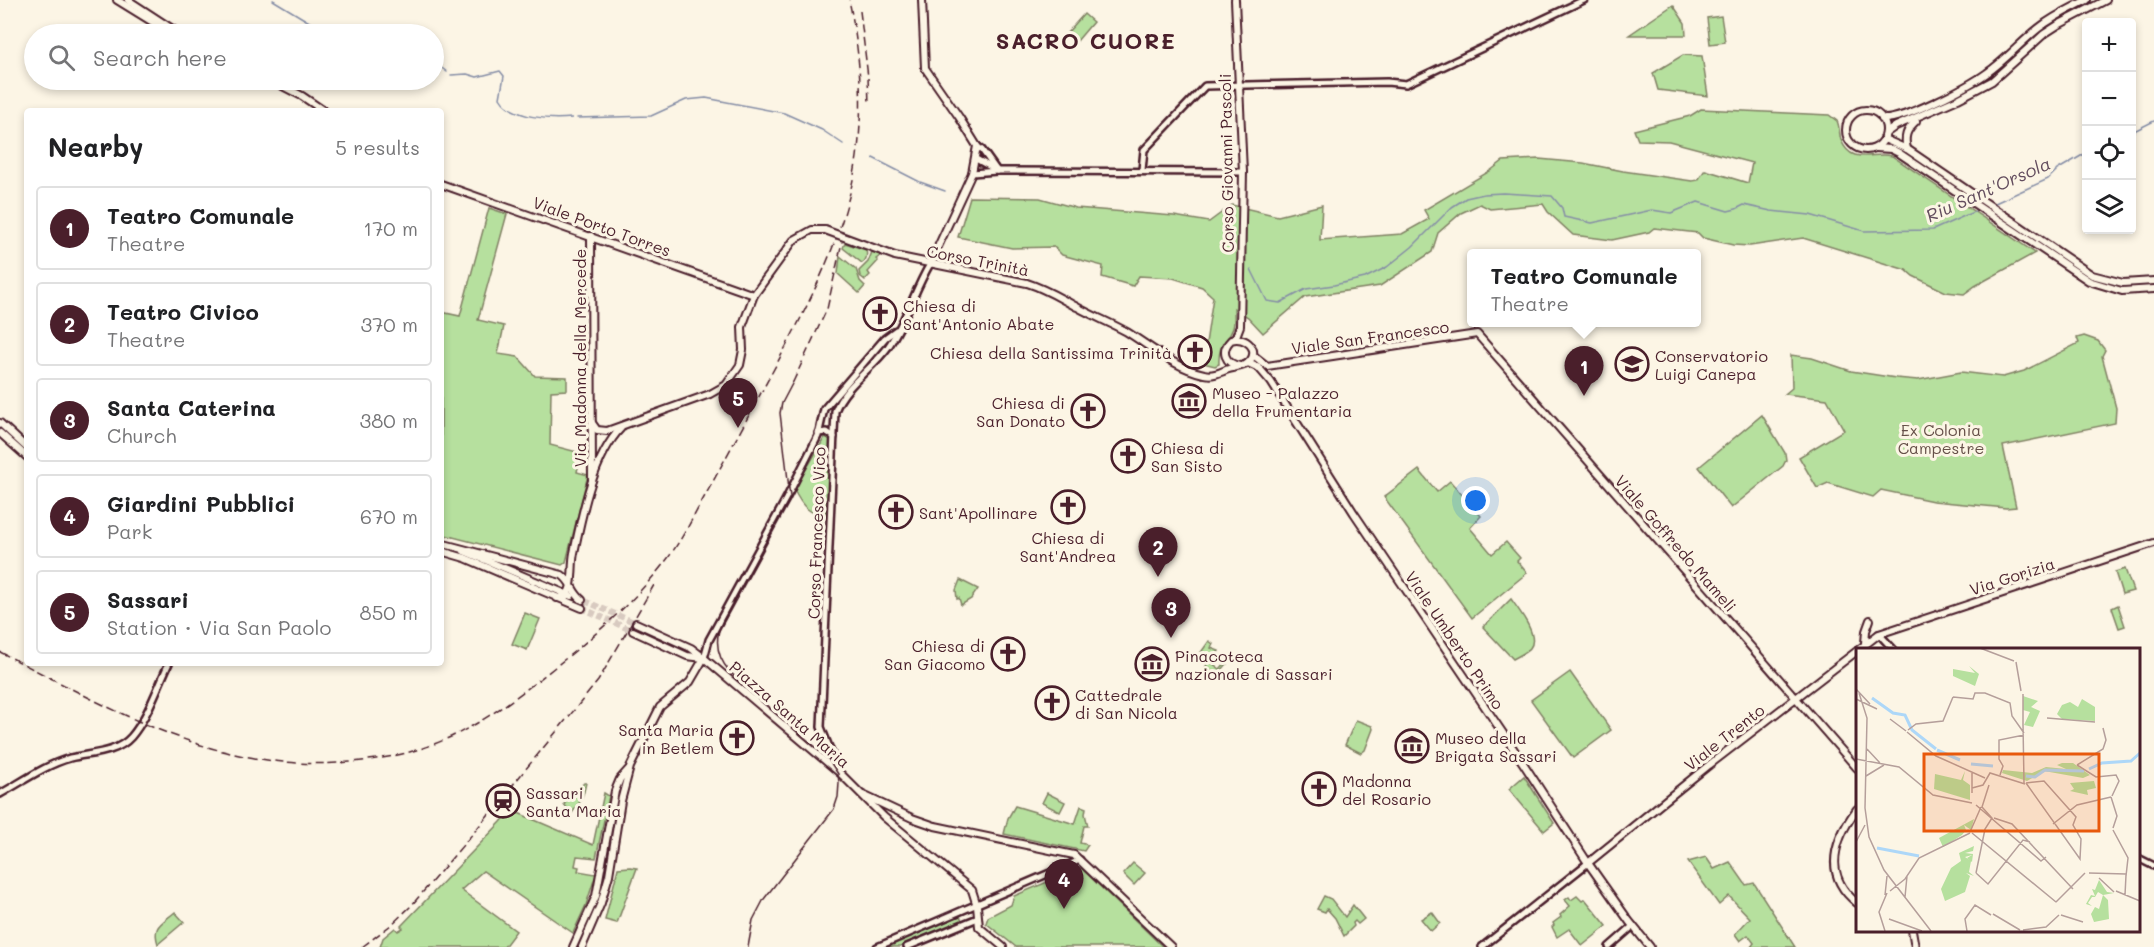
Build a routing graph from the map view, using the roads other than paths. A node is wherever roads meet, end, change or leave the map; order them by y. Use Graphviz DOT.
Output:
graph roads {
  1 [pos="117,0"];
  2 [pos="128,0"];
  3 [pos="922,0"];
  4 [pos="1235,0"];
  5 [pos="1584,0"];
  6 [pos="2087,0"];
  7 [pos="2106,0"];
  8 [pos="156,24"];
  9 [pos="165,24"];
  10 [pos="1239,86"];
  11 [pos="290,90"];
  12 [pos="320,108"];
  13 [pos="1923,115"];
  14 [pos="1882,118"];
  15 [pos="1885,136"];
  16 [pos="976,146"];
  17 [pos="1876,148"];
  18 [pos="1909,151"];
  19 [pos="976,159"];
  20 [pos="1142,170"];
  21 [pos="997,171"];
  22 [pos="1243,172"];
  23 [pos="972,173"];
  24 [pos="444,185"];
  25 [pos="591,236"];
  26 [pos="930,264"];
  27 [pos="2154,281"];
  28 [pos="2154,289"];
  29 [pos="754,295"];
  30 [pos="1240,326"];
  31 [pos="897,328"];
  32 [pos="1477,334"];
  33 [pos="1235,339"];
  34 [pos="1244,339"];
  35 [pos="1252,355"];
  36 [pos="1227,361"];
  37 [pos="1248,363"];
  38 [pos="1240,366"];
  39 [pos="1218,373"];
  40 [pos="0,423"];
  41 [pos="592,423"];
  42 [pos="626,424"];
  43 [pos="0,433"];
  44 [pos="818,433"];
  45 [pos="834,437"];
  46 [pos="24,445"];
  47 [pos="24,454"];
  48 [pos="592,480"];
  49 [pos="2154,543"];
  50 [pos="444,546"];
  51 [pos="444,547"];
  52 [pos="444,547"];
  53 [pos="573,555"];
  54 [pos="554,572"];
  55 [pos="571,586"];
  56 [pos="568,594"];
  57 [pos="557,598"];
  58 [pos="582,608"];
  59 [pos="1870,620"];
  60 [pos="636,623"];
  61 [pos="633,631"];
  62 [pos="1879,634"];
  63 [pos="1865,643"];
  64 [pos="1859,648"];
  65 [pos="1892,648"];
  66 [pos="1856,650"];
  67 [pos="704,658"];
  68 [pos="168,666"];
  69 [pos="1794,698"];
  70 [pos="630,767"];
  71 [pos="1856,767"];
  72 [pos="841,774"];
  73 [pos="857,792"];
  74 [pos="0,794"];
  75 [pos="1856,810"];
  76 [pos="912,818"];
  77 [pos="903,832"];
  78 [pos="2139,858"];
  79 [pos="1080,860"];
  80 [pos="1588,864"];
  81 [pos="2154,866"];
  82 [pos="1856,902"];
  83 [pos="977,906"];
  84 [pos="978,918"];
  85 [pos="1633,926"];
  86 [pos="1912,932"];
  87 [pos="573,947"];
  88 [pos="582,947"];
  89 [pos="877,947"];
  90 [pos="907,947"];
  91 [pos="1003,947"];
  92 [pos="1171,947"];
  93 [pos="1482,947"];
  94 [pos="1609,947"];
  95 [pos="1650,947"];
  96 [pos="1915,947"];
  1 -- 8 [label="main road"];
  2 -- 9 [label="main road"];
  3 -- 16 [label="main road"];
  4 -- 10 [label="main road, Corso Giovanni Pascoli"];
  5 -- 10 [label="street"];
  6 -- 14 [label="main road"];
  7 -- 13 [label="main road"];
  10 -- 20 [label="street"];
  10 -- 22 [label="main road, Corso Giovanni Pascoli"];
  11 -- 12 [label="main road"];
  13 -- 15 [label="main road"];
  13 -- 18 [label="main road"];
  14 -- 15 [label="main road"];
  14 -- 17 [label="main road"];
  15 -- 17 [label="main road"];
  15 -- 18 [label="main road"];
  16 -- 19 [label="main road"];
  16 -- 21 [label="street"];
  17 -- 28 [label="main road"];
  18 -- 27 [label="main road"];
  19 -- 21 [label="street"];
  19 -- 23 [label="main road"];
  20 -- 21 [label="street"];
  20 -- 22 [label="street"];
  21 -- 23 [label="street"];
  22 -- 30 [label="main road, Corso Giovanni Pascoli"];
  23 -- 26 [label="main road"];
  24 -- 25 [label="main road, Viale Porto Torres"];
  25 -- 29 [label="main road, Viale Porto Torres"];
  25 -- 41 [label="main road, Via Madonna della Mercede"];
  26 -- 29 [label="main road, Corso Trinità, bridge"];
  26 -- 31 [label="street, Corso Francesco Vico"];
  26 -- 39 [label="main road, Corso Trinità"];
  29 -- 42 [label="main road, Corso Trinità"];
  30 -- 33 [label="main road, Corso Giovanni Pascoli"];
  30 -- 34 [label="main road, Corso Giovanni Pascoli"];
  31 -- 44 [label="street, Corso Francesco Vico"];
  31 -- 45 [label="street, Corso Francesco Vico"];
  32 -- 35 [label="main road, Viale San Francesco"];
  32 -- 69 [label="main road, Viale Goffredo Mameli"];
  33 -- 34 [label="main road"];
  33 -- 36 [label="main road"];
  34 -- 35 [label="main road"];
  35 -- 37 [label="main road"];
  36 -- 38 [label="main road"];
  36 -- 39 [label="main road"];
  37 -- 38 [label="main road"];
  37 -- 80 [label="main road, Viale Umberto Primo"];
  38 -- 39 [label="main road"];
  40 -- 46 [label="main road"];
  41 -- 42 [label="main road, Corso Trinità"];
  41 -- 48 [label="main road, Via Madonna della Mercede"];
  42 -- 48 [label="main road"];
  43 -- 47 [label="main road"];
  44 -- 45 [label="street"];
  44 -- 67 [label="street, Corso Francesco Vico"];
  45 -- 72 [label="street, Corso Francesco Vico"];
  48 -- 53 [label="main road"];
  49 -- 62 [label="main road, Via Gorizia"];
  50 -- 54 [label="main road"];
  51 -- 56 [label="main road"];
  52 -- 57 [label="main road"];
  53 -- 54 [label="main road"];
  53 -- 55 [label="main road"];
  54 -- 55 [label="main road"];
  55 -- 56 [label="main road"];
  55 -- 56 [label="main road"];
  56 -- 57 [label="main road"];
  57 -- 58 [label="main road"];
  59 -- 63 [label="main road"];
  60 -- 67 [label="main road, Piazza Santa Maria"];
  61 -- 67 [label="main road"];
  62 -- 63 [label="main road, Viale Trento"];
  62 -- 65 [label="street"];
  63 -- 64 [label="main road, Viale Trento"];
  66 -- 69 [label="main road, Viale Trento"];
  67 -- 70 [label="main road"];
  67 -- 72 [label="main road, Piazza Santa Maria"];
  68 -- 74 [label="street"];
  69 -- 71 [label="main road, Viale Goffredo Mameli"];
  69 -- 80 [label="main road, Viale Trento"];
  70 -- 87 [label="main road"];
  70 -- 88 [label="main road"];
  72 -- 73 [label="main road, Piazza Santa Maria"];
  73 -- 76 [label="main road"];
  73 -- 77 [label="main road, Piazza Santa Maria"];
  75 -- 82 [label="main road"];
  76 -- 77 [label="main road"];
  76 -- 79 [label="main road"];
  77 -- 83 [label="main road, Piazza Santa Maria"];
  78 -- 81 [label="street"];
  79 -- 83 [label="street"];
  79 -- 92 [label="main road"];
  80 -- 85 [label="main road, Viale Umberto Primo"];
  80 -- 93 [label="street"];
  83 -- 84 [label="main road"];
  83 -- 89 [label="street"];
  84 -- 90 [label="street"];
  84 -- 91 [label="main road"];
  85 -- 94 [label="street"];
  85 -- 95 [label="main road, Viale Umberto Primo"];
  86 -- 96 [label="main road"];
}
